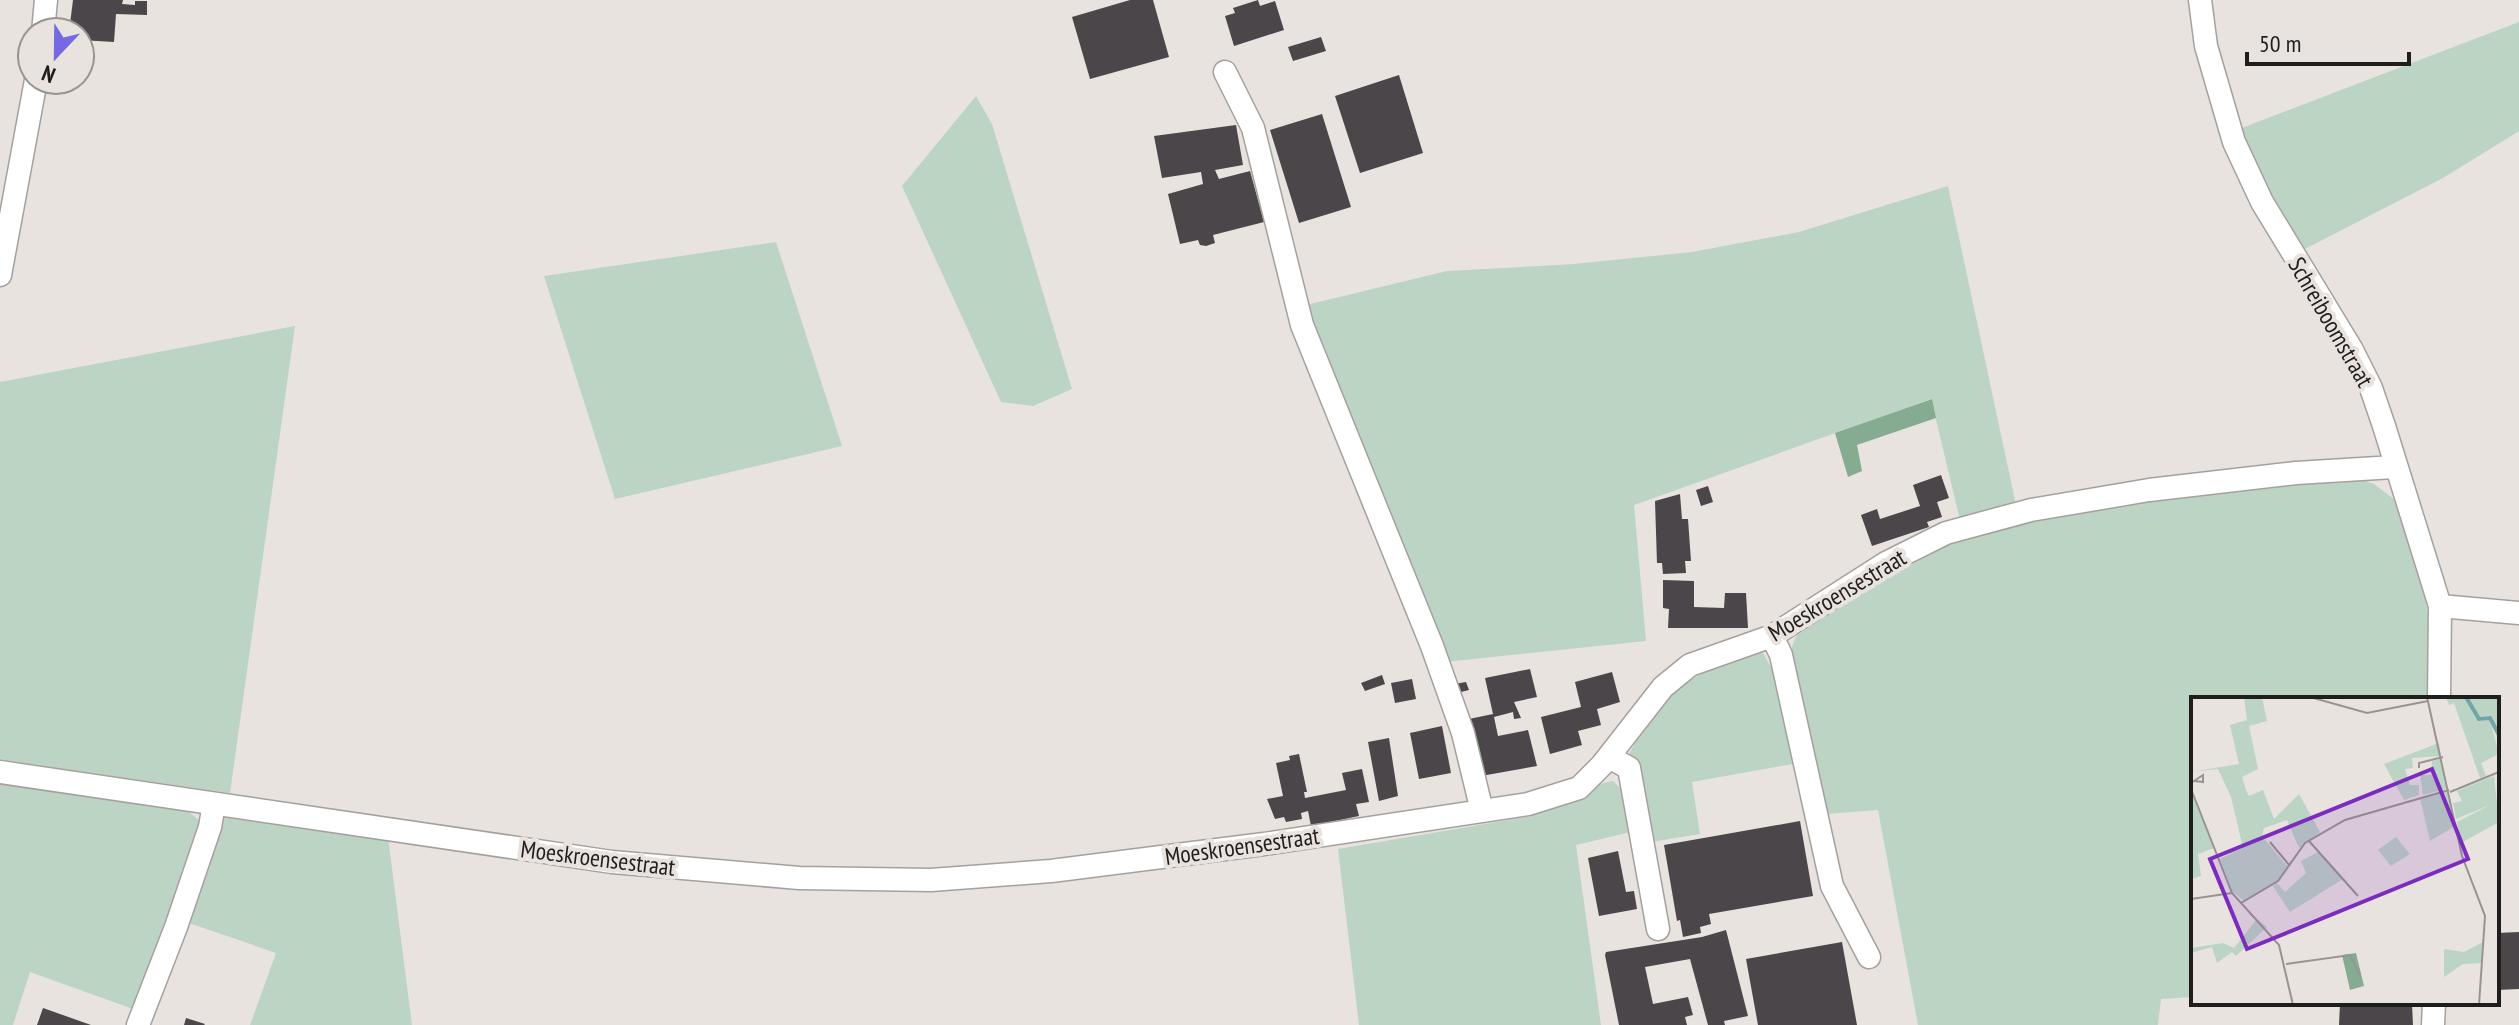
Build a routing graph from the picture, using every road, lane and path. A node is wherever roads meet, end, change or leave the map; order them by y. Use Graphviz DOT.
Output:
graph roads {
  1 [pos="2200,0"];
  2 [pos="1225,72"];
  3 [pos="34,96"];
  4 [pos="0,275"];
  5 [pos="2394,467"];
  6 [pos="2440,606"];
  7 [pos="2519,613"];
  8 [pos="1772,636"];
  9 [pos="2439,697"];
  10 [pos="1609,757"];
  11 [pos="0,772"];
  12 [pos="214,804"];
  13 [pos="1482,811"];
  14 [pos="1658,929"];
  15 [pos="1869,957"];
  16 [pos="2434,1005"];
  17 [pos="138,1025"];
  18 [pos="2433,1025"];
  1 -- 5 [label="street, Schreiboomstraat"];
  2 -- 13 [label="street"];
  3 -- 4 [label="street"];
  5 -- 6 [label="street, Schreiboomstraat"];
  5 -- 8 [label="street, Moeskroensestraat"];
  6 -- 7 [label="street"];
  6 -- 9 [label="street, Schreiboomstraat"];
  8 -- 10 [label="street, Moeskroensestraat"];
  8 -- 15 [label="street"];
  10 -- 13 [label="street, Moeskroensestraat"];
  10 -- 14 [label="street"];
  11 -- 12 [label="street, Moeskroensestraat"];
  12 -- 13 [label="street, Moeskroensestraat"];
  12 -- 17 [label="street"];
  16 -- 18 [label="street"];
}
